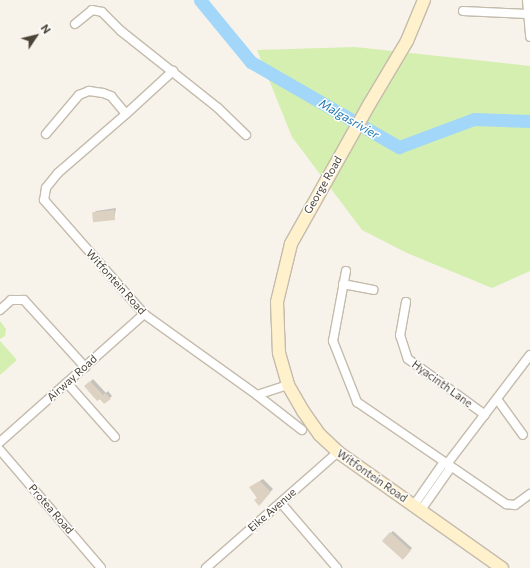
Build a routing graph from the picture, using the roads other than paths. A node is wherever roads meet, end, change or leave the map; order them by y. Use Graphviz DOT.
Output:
graph roads {
  1 [pos="424,0"];
  2 [pos="527,0"];
  3 [pos="463,11"];
  4 [pos="527,14"];
  5 [pos="75,24"];
  6 [pos="530,37"];
  7 [pos="173,71"];
  8 [pos="126,114"];
  9 [pos="46,134"];
  10 [pos="246,134"];
  11 [pos="346,271"];
  12 [pos="343,284"];
  13 [pos="373,290"];
  14 [pos="406,302"];
  15 [pos="0,310"];
  16 [pos="144,314"];
  17 [pos="529,358"];
  18 [pos="85,367"];
  19 [pos="67,384"];
  20 [pos="288,385"];
  21 [pos="257,395"];
  22 [pos="497,399"];
  23 [pos="485,415"];
  24 [pos="302,430"];
  25 [pos="523,435"];
  26 [pos="115,437"];
  27 [pos="0,442"];
  28 [pos="0,450"];
  29 [pos="338,452"];
  30 [pos="447,464"];
  31 [pos="530,494"];
  32 [pos="281,503"];
  33 [pos="418,508"];
  34 [pos="101,568"];
  35 [pos="206,568"];
  36 [pos="337,568"];
  37 [pos="502,568"];
  1 -- 20 [label="main road, George Road"];
  2 -- 4 [label="street"];
  3 -- 4 [label="street"];
  4 -- 6 [label="street"];
  5 -- 7 [label="street"];
  7 -- 8 [label="street"];
  7 -- 10 [label="street"];
  8 -- 9 [label="street"];
  8 -- 16 [label="street, Witfontein Road"];
  11 -- 12 [label="street"];
  12 -- 13 [label="street"];
  12 -- 30 [label="street"];
  14 -- 23 [label="street, Hyacinth Lane"];
  15 -- 18 [label="street"];
  16 -- 18 [label="street, Airway Road"];
  16 -- 21 [label="street, Witfontein Road"];
  17 -- 22 [label="street"];
  18 -- 19 [label="street, Airway Road"];
  19 -- 26 [label="street"];
  19 -- 27 [label="street, Airway Road"];
  20 -- 21 [label="street"];
  20 -- 29 [label="main road, Witfontein Road"];
  21 -- 24 [label="street, Witfontein Road"];
  22 -- 23 [label="street"];
  22 -- 25 [label="street"];
  23 -- 30 [label="street"];
  28 -- 34 [label="street, Protea Road"];
  29 -- 32 [label="street, Eike Avenue"];
  29 -- 33 [label="main road, Witfontein Road"];
  30 -- 31 [label="street"];
  30 -- 33 [label="street"];
  32 -- 35 [label="street, Eike Avenue"];
  32 -- 36 [label="street"];
  33 -- 37 [label="main road, Witfontein Road"];
}
